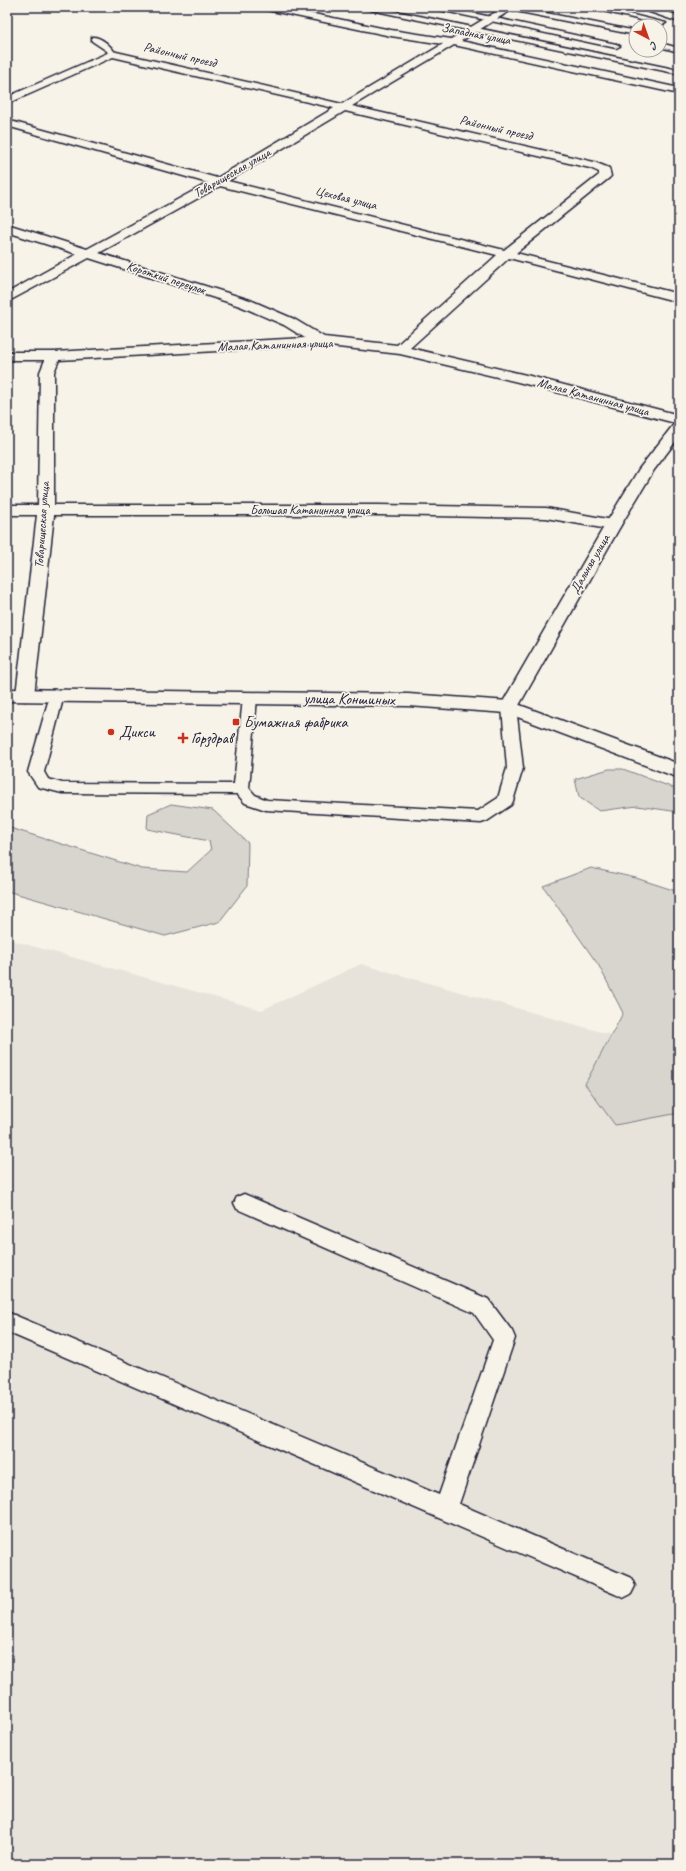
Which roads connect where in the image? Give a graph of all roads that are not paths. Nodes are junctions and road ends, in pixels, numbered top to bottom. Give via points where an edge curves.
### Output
1 (267, 7) edge
2 (366, 7) edge
3 (435, 7) edge
4 (463, 7) edge
5 (510, 7) edge
6 (590, 7) edge
7 (644, 7) edge
8 (455, 12) junction
9 (635, 18) edge
10 (678, 18) edge
11 (488, 20) junction
12 (668, 21) edge
13 (474, 29) junction
14 (628, 32) edge
15 (94, 40) dead end
16 (626, 41) dead end
17 (452, 42) junction
18 (616, 46) junction
19 (668, 47) edge
20 (679, 50) edge
21 (112, 54) junction
22 (602, 58) junction
23 (679, 72) edge
24 (679, 91) edge
25 (7, 101) edge
26 (342, 107) junction
27 (7, 123) edge
28 (218, 182) junction
29 (7, 228) edge
30 (90, 254) junction
31 (505, 255) junction
32 (7, 298) edge
33 (679, 298) edge
34 (320, 341) junction
35 (400, 350) junction
36 (7, 356) edge
37 (54, 356) junction
38 (679, 420) edge
39 (679, 427) edge
40 (7, 510) edge
41 (46, 510) junction
42 (613, 525) junction
43 (16, 695) edge
44 (57, 695) junction
45 (250, 698) junction
46 (509, 707) junction
47 (679, 771) edge
48 (241, 789) junction
49 (244, 1203) dead end
50 (7, 1322) edge
51 (445, 1510) junction
52 (623, 1586) dead end

1 - 17 street, Западная улица via 391,33
2 - 13 lane
3 - 8 lane
4 - 8 lane
5 - 11 street, Товарищеская улица
5 - 14 lane
6 - 9 lane
7 - 10 street
8 - 11 lane
10 - 12 lane
11 - 13 street, Товарищеская улица
11 - 18 lane
13 - 17 street, Товарищеская улица
13 - 22 lane
15 - 21 lane
16 - 18 lane
17 - 24 street, Западная улица
17 - 26 street, Товарищеская улица
18 - 22 lane
19 - 20 lane
21 - 25 street
21 - 26 street, Районный проезд
22 - 23 lane
26 - 28 street, Товарищеская улица
26 - 31 street, Районный проезд via 594,165 605,170 605,176
27 - 28 street, Цеховая улица
28 - 30 street, Товарищеская улица
28 - 31 street, Цеховая улица
29 - 30 street, Короткий переулок
30 - 32 street, Товарищеская улица
30 - 34 street, Короткий переулок via 245,303 289,322
31 - 33 street, Цеховая улица
31 - 35 street, Районный проезд
34 - 35 street, Малая Катанинная улица
34 - 37 street, Малая Катанинная улица
35 - 38 street, Малая Катанинная улица via 521,378
36 - 37 street, Малая Катанинная улица
37 - 41 street, Товарищеская улица via 47,372
39 - 42 street, Дальняя улица via 647,469
40 - 41 street, Большая Катанинная улица
41 - 42 street, Большая Катанинная улица via 546,513
41 - 43 street, Товарищеская улица
42 - 46 street, Дальняя улица
43 - 44 street, улица Коншиных
44 - 45 street, улица Коншиных
44 - 48 lane via 36,772 42,783 62,788
45 - 46 street, улица Коншиных via 408,700
45 - 48 lane
46 - 47 street, улица Коншиных
46 - 48 lane via 515,768 505,801 481,816 266,805 250,800
49 - 51 lane via 481,1306 504,1338
50 - 51 lane
51 - 52 lane

